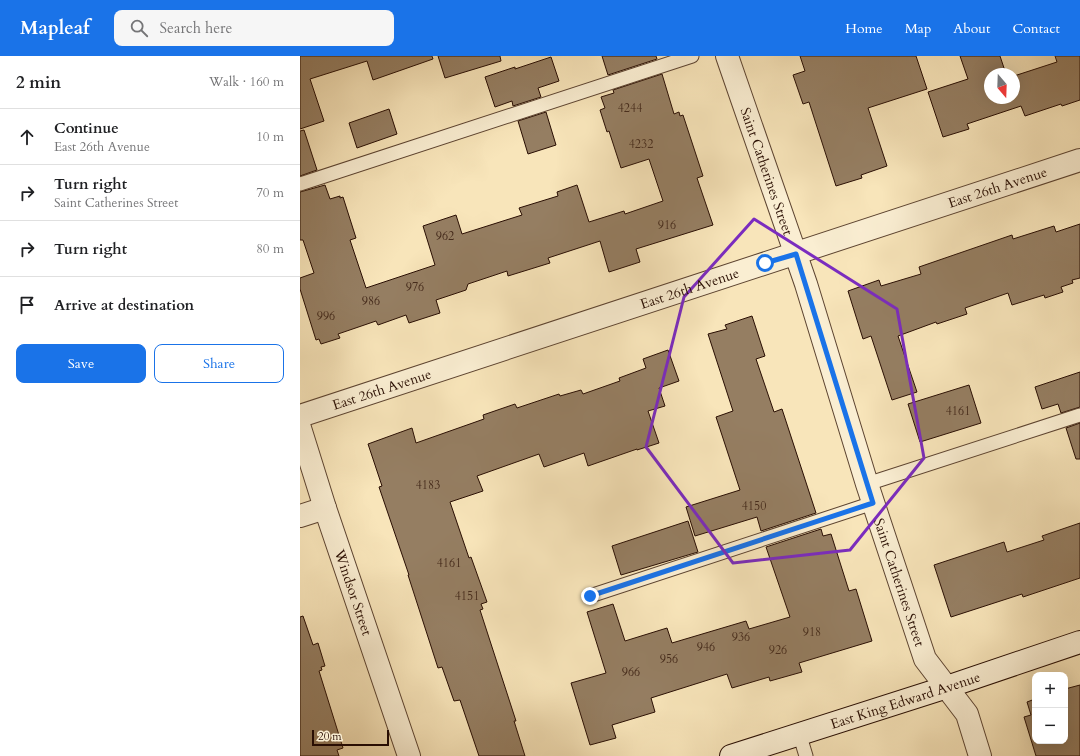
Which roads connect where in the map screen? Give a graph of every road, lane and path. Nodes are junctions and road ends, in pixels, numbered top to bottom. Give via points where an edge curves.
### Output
1 (692, 56) edge
2 (727, 56) edge
3 (1080, 160) edge
4 (300, 184) edge
5 (796, 254) junction
6 (1080, 415) edge
7 (300, 416) edge
8 (300, 428) edge
9 (870, 494) junction
10 (325, 508) junction
11 (300, 516) edge
12 (590, 596) dead end
13 (1080, 642) edge
14 (946, 687) junction
15 (799, 734) junction
16 (409, 756) edge
17 (731, 756) edge
18 (806, 756) edge
19 (980, 756) edge

1 - 4 lane
2 - 5 street, Saint Catherines Street
3 - 5 street, East 26th Avenue
5 - 7 street, East 26th Avenue
5 - 9 street, Saint Catherines Street
6 - 9 lane
8 - 10 street, Windsor Street
9 - 12 lane
9 - 14 street, Saint Catherines Street via 925,659
10 - 11 street
10 - 16 street, Windsor Street
13 - 14 street, East King Edward Avenue
14 - 15 street, East King Edward Avenue
14 - 19 street, Saint Catherines Street via 967,714
15 - 17 street, East King Edward Avenue
15 - 18 lane

